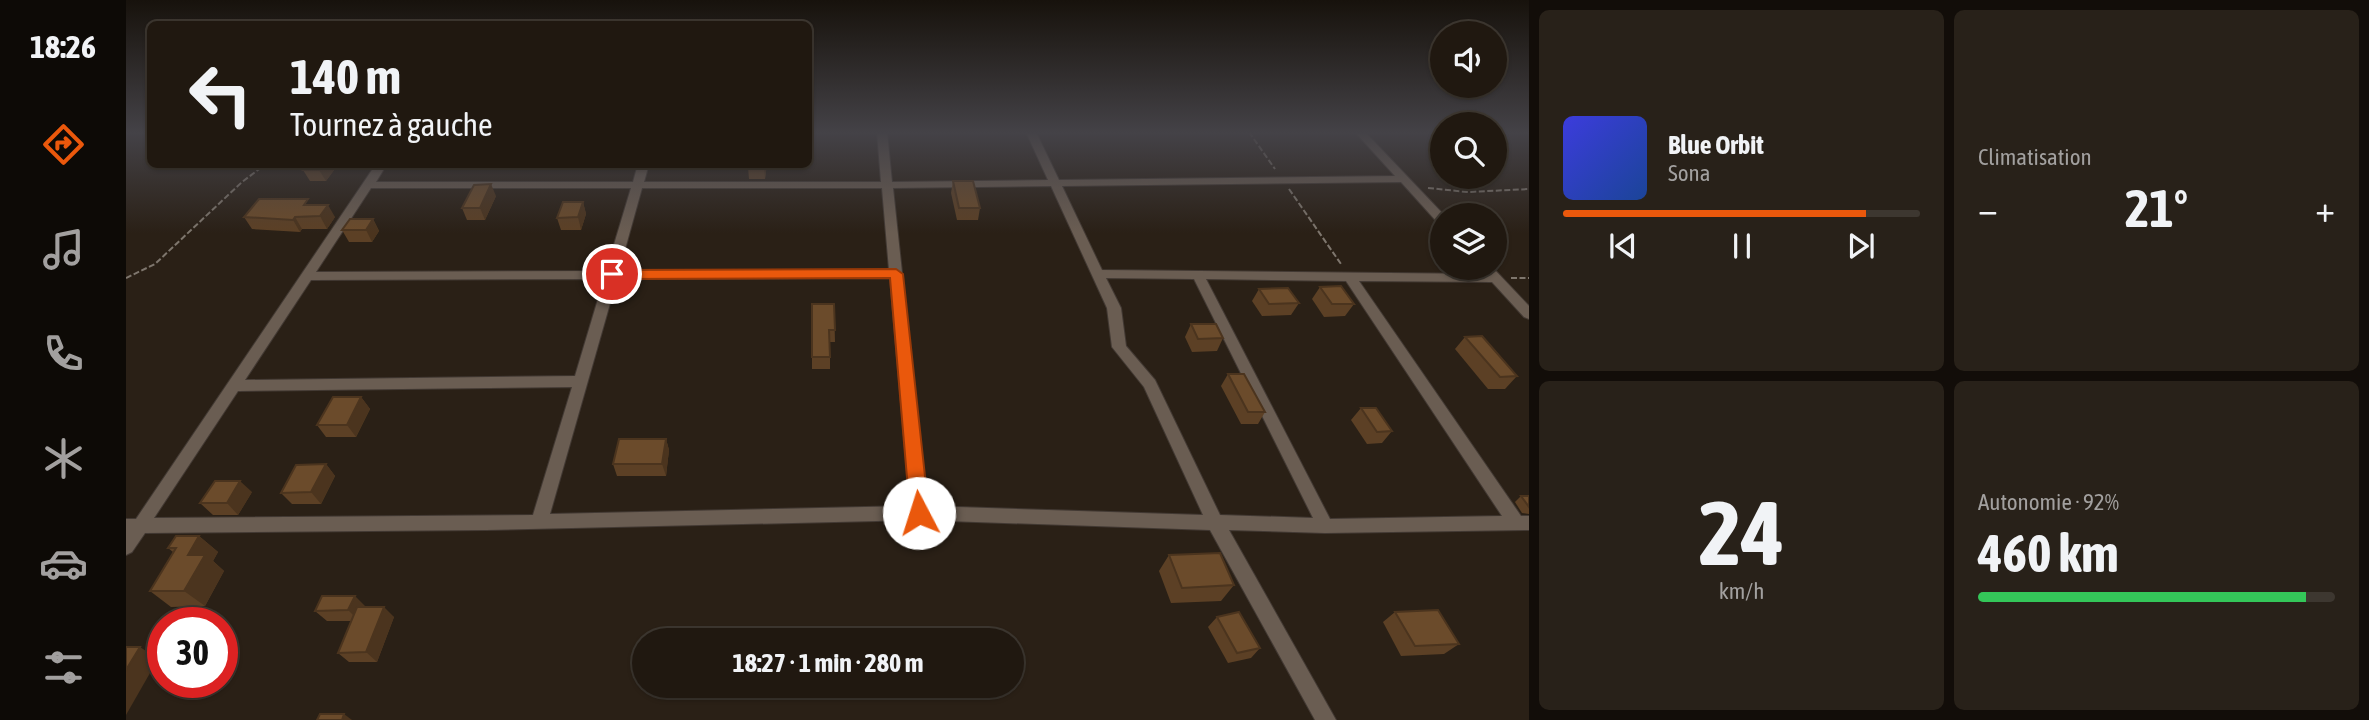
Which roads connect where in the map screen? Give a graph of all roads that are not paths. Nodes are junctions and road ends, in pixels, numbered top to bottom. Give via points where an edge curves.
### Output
1 (886, 166) edge
2 (1045, 166) edge
3 (1392, 166) edge
4 (380, 168) edge
5 (643, 168) edge
6 (1053, 183) junction
7 (1408, 183) junction
8 (369, 185) junction
9 (638, 185) junction
10 (888, 185) junction
11 (1430, 207) edge
12 (612, 274) junction
13 (896, 274) junction
14 (1098, 274) junction
15 (1198, 275) junction
16 (307, 276) junction
17 (1349, 276) junction
18 (1430, 277) edge
19 (1497, 280) edge
20 (1529, 314) edge
21 (580, 381) junction
22 (234, 386) junction
23 (919, 513) junction
24 (539, 522) junction
25 (1216, 522) junction
26 (1522, 523) edge
27 (133, 526) edge
28 (1325, 526) junction
29 (126, 547) edge
30 (1326, 720) edge

1 - 10 street
2 - 6 street
3 - 7 street
4 - 8 street
5 - 9 street
6 - 7 street
6 - 10 street
6 - 14 street
7 - 11 street
8 - 9 street
8 - 16 street
9 - 10 street
9 - 12 street
10 - 13 street
12 - 13 street
12 - 16 street
12 - 21 street
13 - 23 street
14 - 15 street
14 - 25 street via 1114,308 1119,347 1150,384
15 - 17 street
15 - 28 street
16 - 22 street
17 - 18 street
17 - 26 street
19 - 20 street
21 - 22 street
21 - 24 street
22 - 27 street
23 - 24 street
23 - 25 street
24 - 27 street
25 - 28 street
25 - 30 street
26 - 28 street
27 - 29 street

